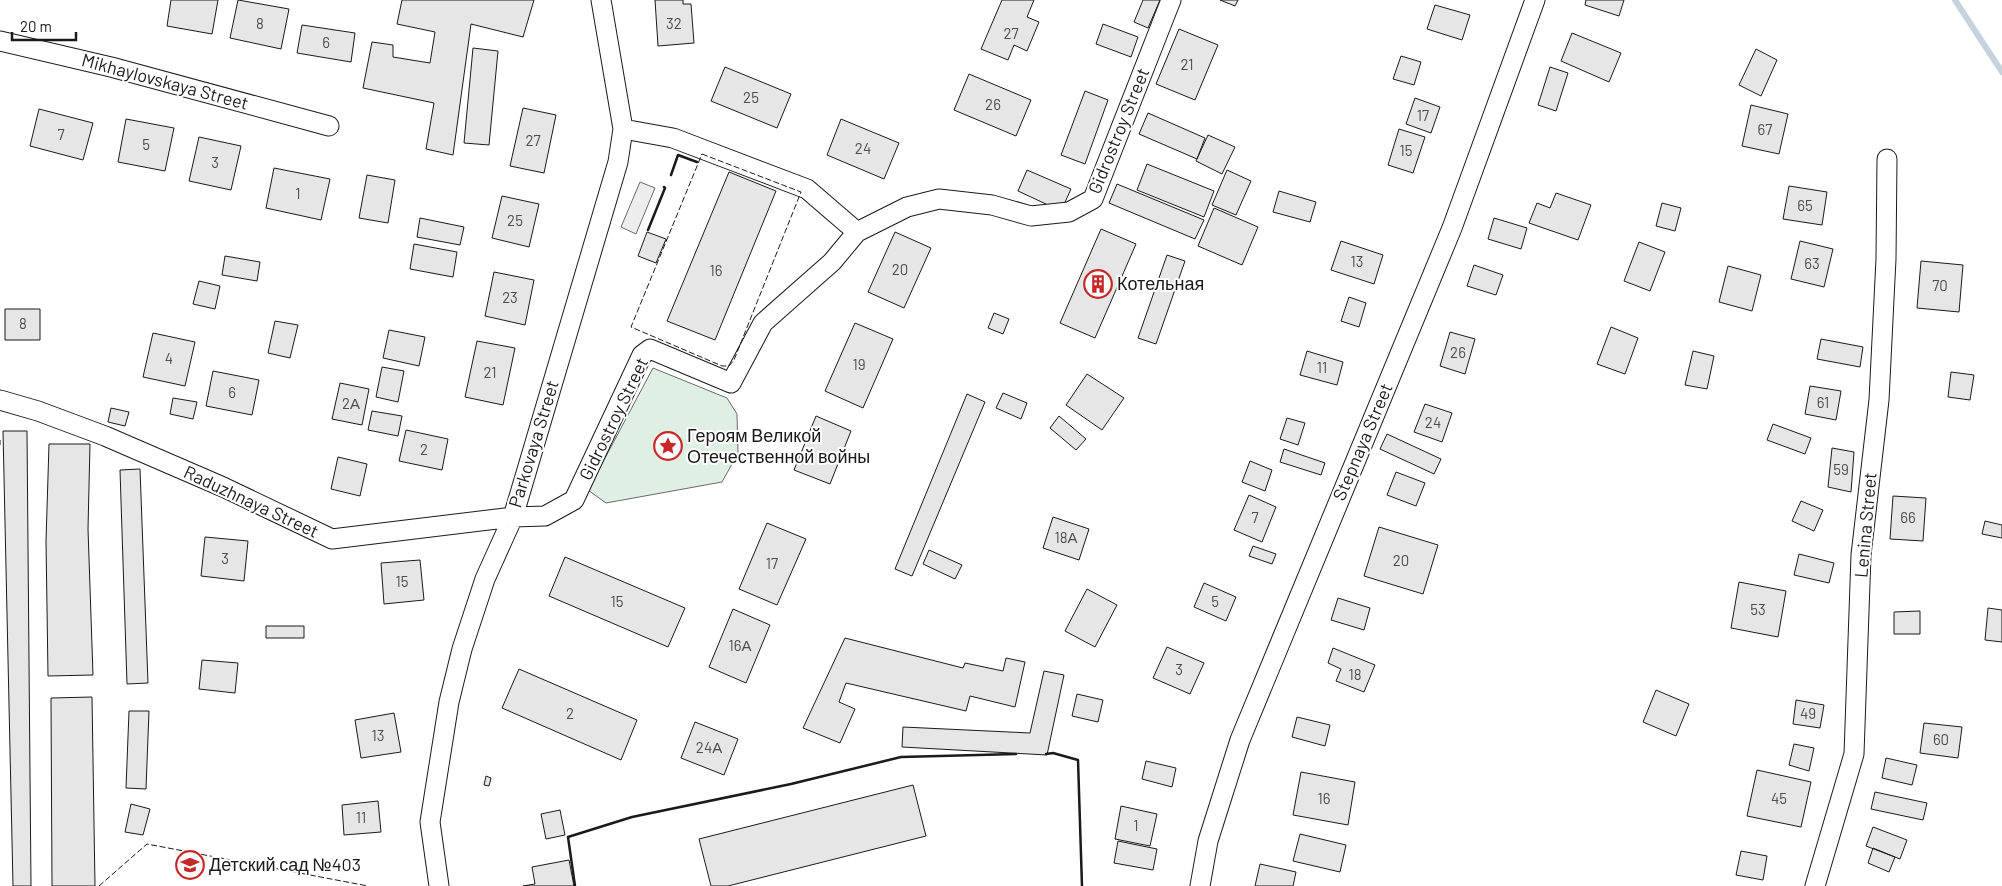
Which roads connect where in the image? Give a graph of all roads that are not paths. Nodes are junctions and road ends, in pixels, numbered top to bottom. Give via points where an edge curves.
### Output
1 (601, 0) edge
2 (1171, 0) edge
3 (1535, 0) edge
4 (0, 41) edge
5 (329, 126) dead end
6 (623, 129) junction
7 (1887, 159) dead end
8 (857, 232) junction
9 (0, 400) edge
10 (513, 517) junction
11 (439, 886) edge
12 (1200, 886) edge
13 (1815, 886) edge

1 - 6 street, Parkovaya Street
2 - 8 street, Gidrostroy Street via 1093,199 1070,212 1031,216 992,205 939,199 908,207
3 - 12 street, Stepnaya Street via 1452,228 1240,740 1208,841
4 - 5 street, Mikhaylovskaya Street
6 - 8 street via 673,138 807,189
6 - 10 street, Parkovaya Street via 618,162
7 - 13 street, Lenina Street via 1879,400 1861,555 1854,754
8 - 10 street, Gidrostroy Street via 832,262 763,323 731,383 650,349 642,355 574,500 545,516
9 - 10 street, Raduzhnaya Street via 105,436 332,539
10 - 11 street, Parkovaya Street via 485,579 449,702 430,822

